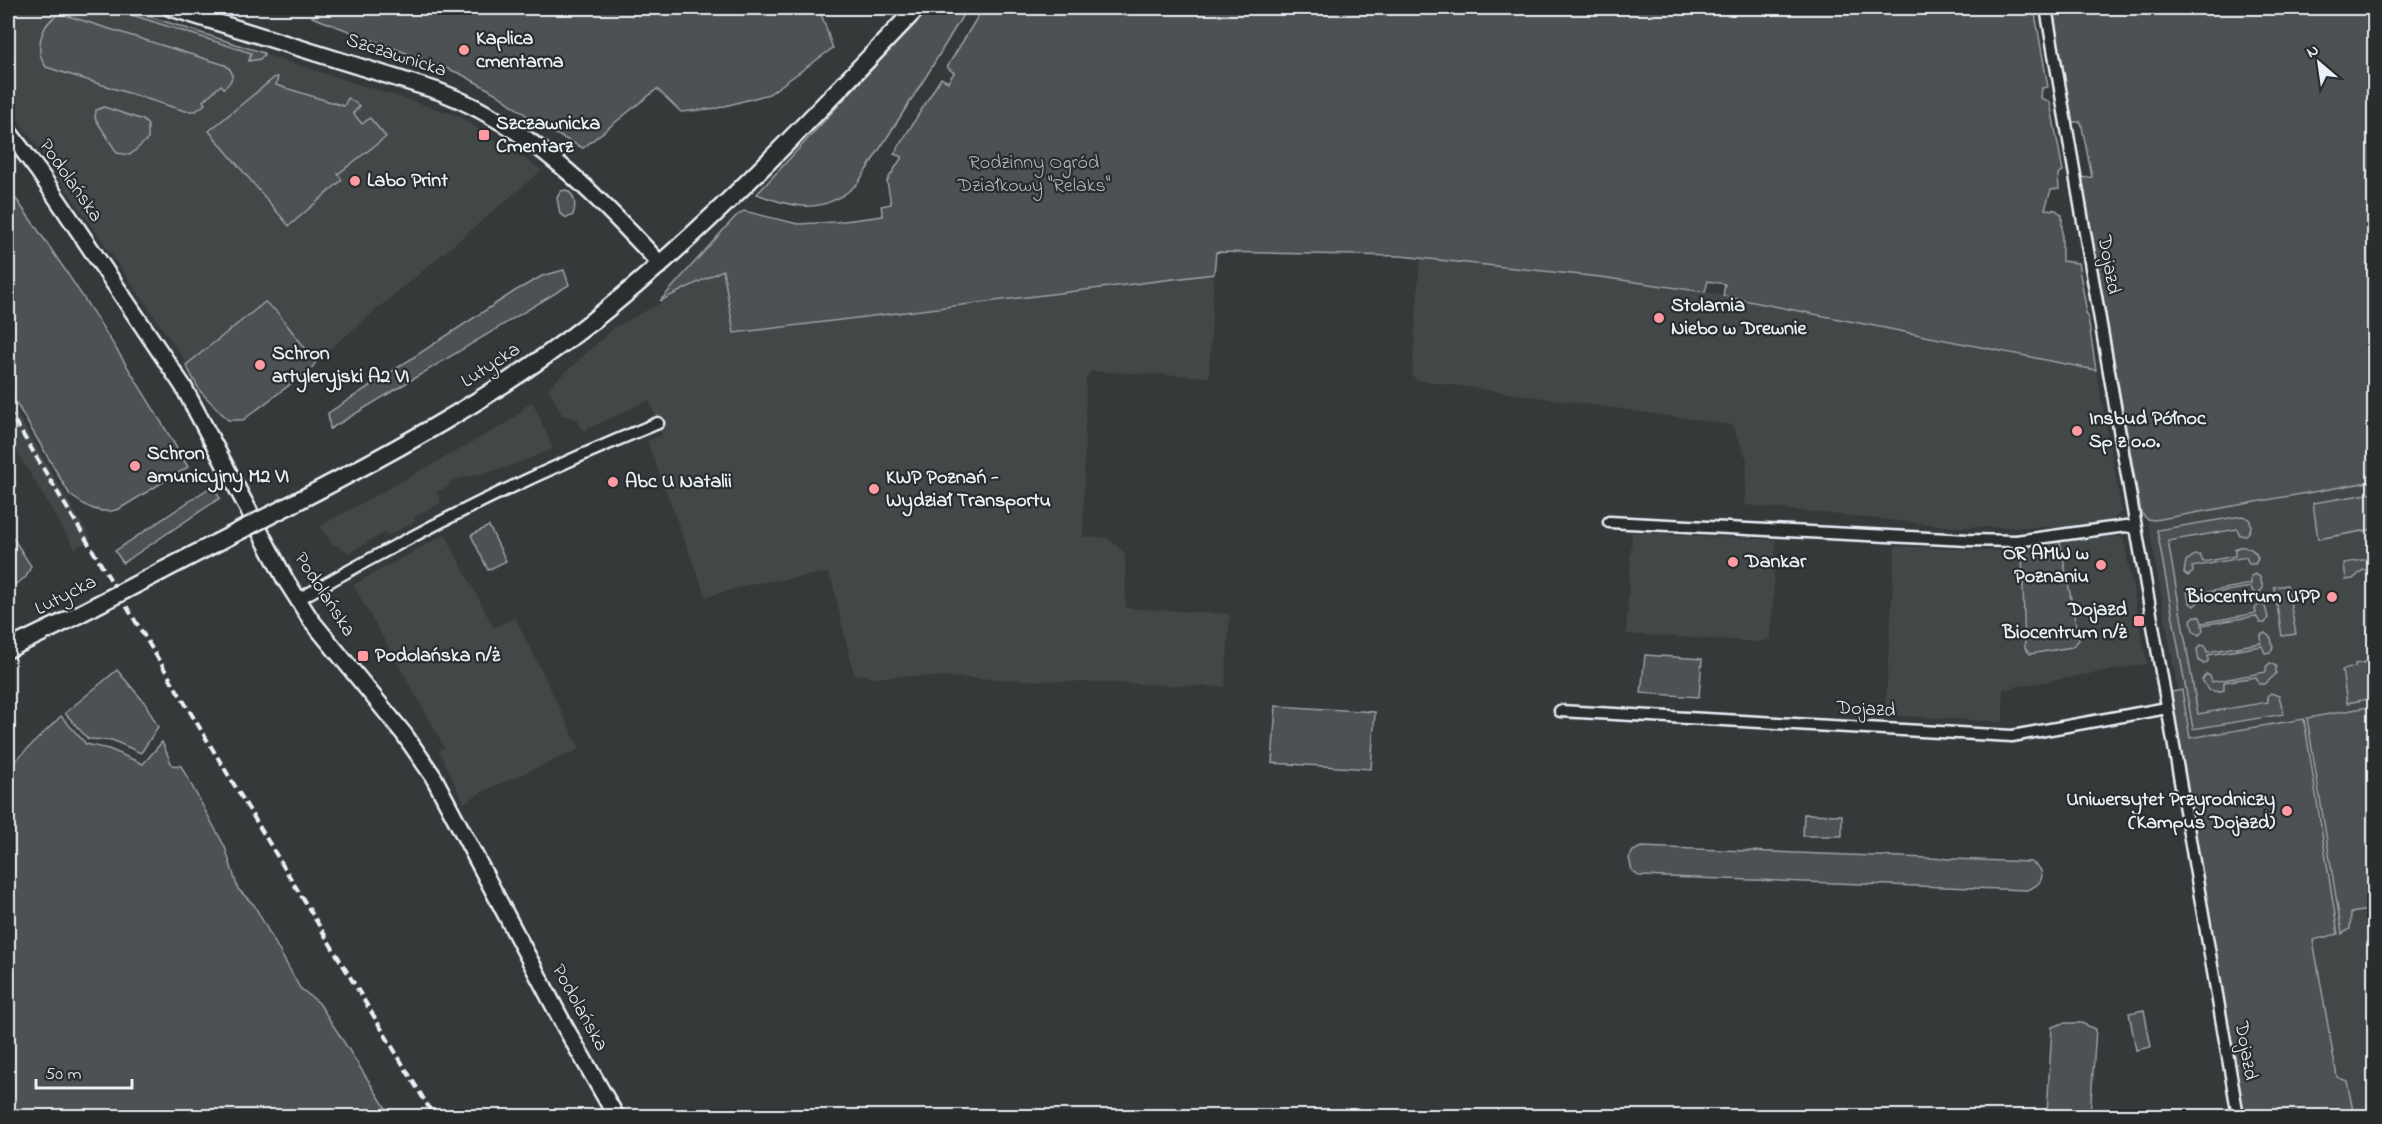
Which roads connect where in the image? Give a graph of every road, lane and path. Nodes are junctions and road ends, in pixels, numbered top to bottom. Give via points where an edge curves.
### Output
1 (171, 8) edge
2 (917, 8) edge
3 (2046, 8) edge
4 (8, 131) edge
5 (661, 265) junction
6 (658, 423) dead end
7 (1610, 522) dead end
8 (2135, 528) junction
9 (298, 600) junction
10 (8, 649) edge
11 (2167, 708) junction
12 (1560, 711) dead end
13 (616, 1116) edge
14 (2238, 1116) edge

1 - 5 street, Szczawnicka via 438,92 480,110 568,171
2 - 5 main road, Lutycka via 763,167
3 - 8 street, Dojazd
4 - 9 street, Podolańska via 188,395
5 - 10 main road, Lutycka, bridge via 526,369 379,459
6 - 9 street via 483,499
7 - 8 street via 2016,541
8 - 11 street, Dojazd
9 - 13 street, Podolańska via 433,776
11 - 12 street, Dojazd via 2012,736
11 - 14 street, Dojazd

